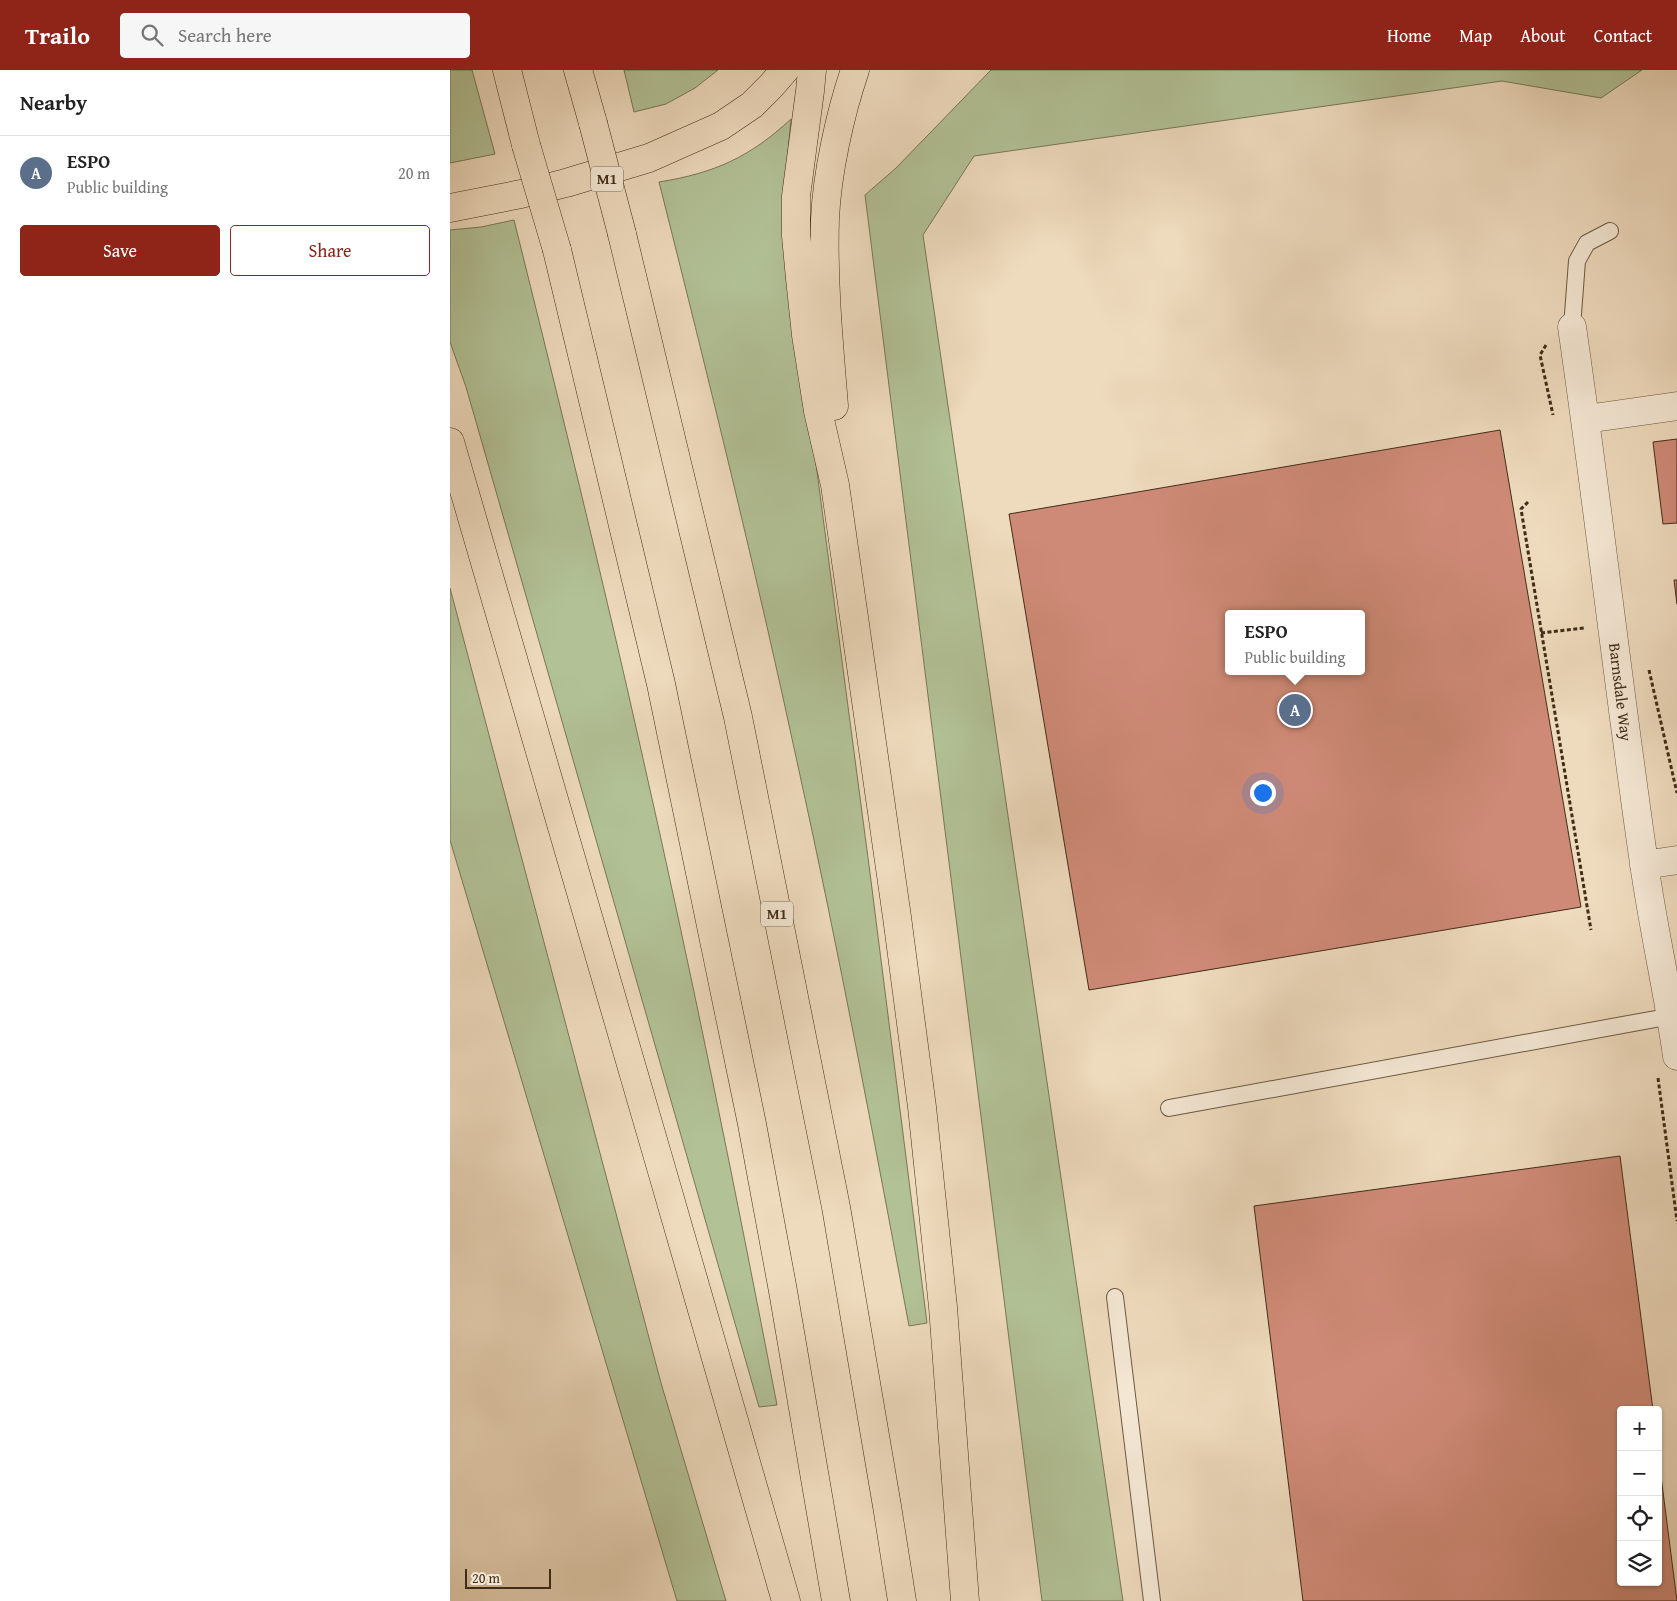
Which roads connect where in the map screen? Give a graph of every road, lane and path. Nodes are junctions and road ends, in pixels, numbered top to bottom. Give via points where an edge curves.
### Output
1 (507, 70) edge
2 (578, 70) edge
3 (785, 70) edge
4 (812, 70) edge
5 (855, 70) edge
6 (450, 208) edge
7 (1610, 231) dead end
8 (1572, 327) joint
9 (1677, 406) edge
10 (1586, 419) junction
11 (450, 442) edge
12 (836, 485) junction
13 (1528, 502) dead end
14 (1589, 627) dead end
15 (1541, 633) junction
16 (1648, 668) dead end
17 (1677, 794) edge
18 (1677, 860) edge
19 (1644, 865) junction
20 (1591, 930) dead end
21 (1672, 1016) junction
22 (1677, 1056) edge
23 (1169, 1108) dead end
24 (1115, 1297) dead end
25 (786, 1601) edge
26 (836, 1601) edge
27 (902, 1601) edge
28 (965, 1601) edge
29 (1152, 1601) edge

1 - 26 highway, bridge via 557,250 661,684 750,1114
2 - 27 highway, M1, bridge via 622,234 740,727 836,1207
3 - 6 highway via 752,105 721,126 649,158 566,183
4 - 12 highway via 796,196 796,236 818,411
5 - 12 highway via 832,161 825,218
7 - 8 lane via 1587,243 1577,260
8 - 10 street, Barnsdale Way
9 - 10 street
10 - 19 street, Barnsdale Way
11 - 25 highway
12 - 28 highway via 922,1107 943,1307
13 - 15 path via 1521,509
14 - 15 path
15 - 20 path
16 - 17 path
18 - 19 street
19 - 21 street, Barnsdale Way
21 - 22 street, Barnsdale Way
21 - 23 lane
24 - 29 lane

